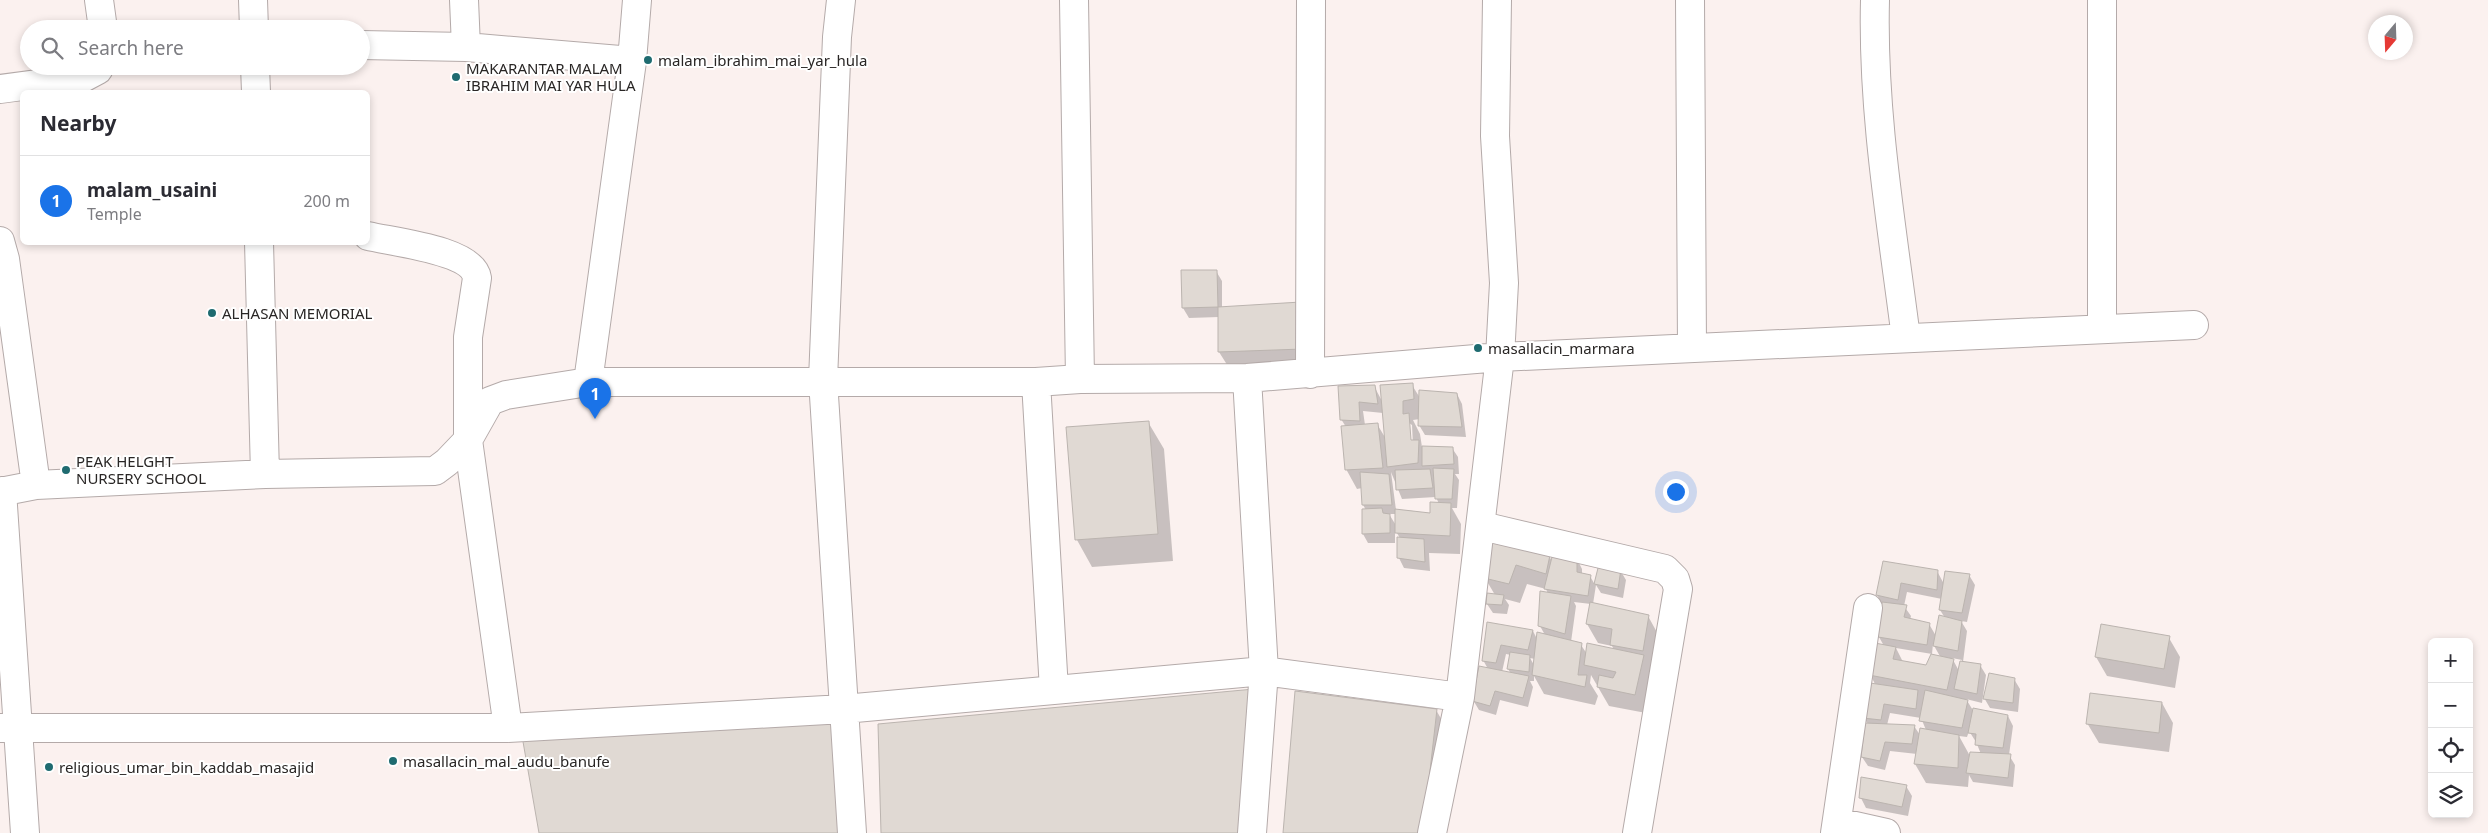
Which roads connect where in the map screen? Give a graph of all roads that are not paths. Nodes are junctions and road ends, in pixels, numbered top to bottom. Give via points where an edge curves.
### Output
1 (98, 0) edge
2 (253, 0) edge
3 (464, 0) edge
4 (637, 0) edge
5 (841, 0) edge
6 (1074, 0) edge
7 (1311, 0) edge
8 (1497, 0) edge
9 (1690, 0) edge
10 (1875, 0) edge
11 (2102, 0) edge
12 (101, 20) edge
13 (254, 20) edge
14 (370, 45) edge
15 (466, 47) junction
16 (632, 62) junction
17 (89, 75) edge
18 (255, 75) edge
19 (0, 89) edge
20 (256, 90) edge
21 (370, 236) edge
22 (0, 241) edge
23 (259, 245) edge
24 (2194, 325) dead end
25 (2102, 329) junction
26 (1906, 338) junction
27 (1692, 348) junction
28 (1500, 357) junction
29 (1310, 374) junction
30 (1247, 378) junction
31 (1080, 379) junction
32 (823, 380) junction
33 (588, 382) junction
34 (1036, 382) junction
35 (468, 440) junction
36 (265, 474) junction
37 (36, 485) junction
38 (1, 492) edge
39 (1482, 526) junction
40 (1868, 608) dead end
41 (1264, 671) junction
42 (1054, 690) junction
43 (1460, 697) junction
44 (844, 709) junction
45 (9, 728) edge
46 (508, 728) junction
47 (1836, 828) edge
48 (25, 833) edge
49 (852, 833) edge
50 (1252, 833) edge
51 (1432, 833) edge
52 (1637, 833) edge
53 (1886, 833) edge

1 - 12 street
2 - 13 street
3 - 15 street
4 - 16 street
5 - 32 street
6 - 31 street
7 - 29 street
8 - 28 street via 1496,136 1504,283
9 - 27 street
10 - 26 street via 1874,42 1883,150
11 - 25 street
14 - 15 street
15 - 16 street
16 - 33 street
17 - 19 street
18 - 20 street
21 - 35 street via 455,255 476,271 478,278 468,337
22 - 37 street
23 - 36 street
24 - 25 street
25 - 26 street
26 - 27 street
27 - 28 street
28 - 29 street
28 - 39 street
29 - 30 street
30 - 31 street
30 - 41 street
31 - 34 street
32 - 33 street
32 - 34 street
32 - 44 street
33 - 35 street via 506,395 490,401
34 - 42 street
35 - 36 street via 436,470
35 - 46 street
36 - 37 street
37 - 38 street
38 - 45 street
39 - 43 street
39 - 52 street via 1665,569 1675,579 1678,589
40 - 47 street
41 - 42 street
41 - 43 street
41 - 50 street
42 - 44 street
43 - 51 street
44 - 46 street
44 - 49 street
45 - 46 street
45 - 48 street
47 - 53 street

